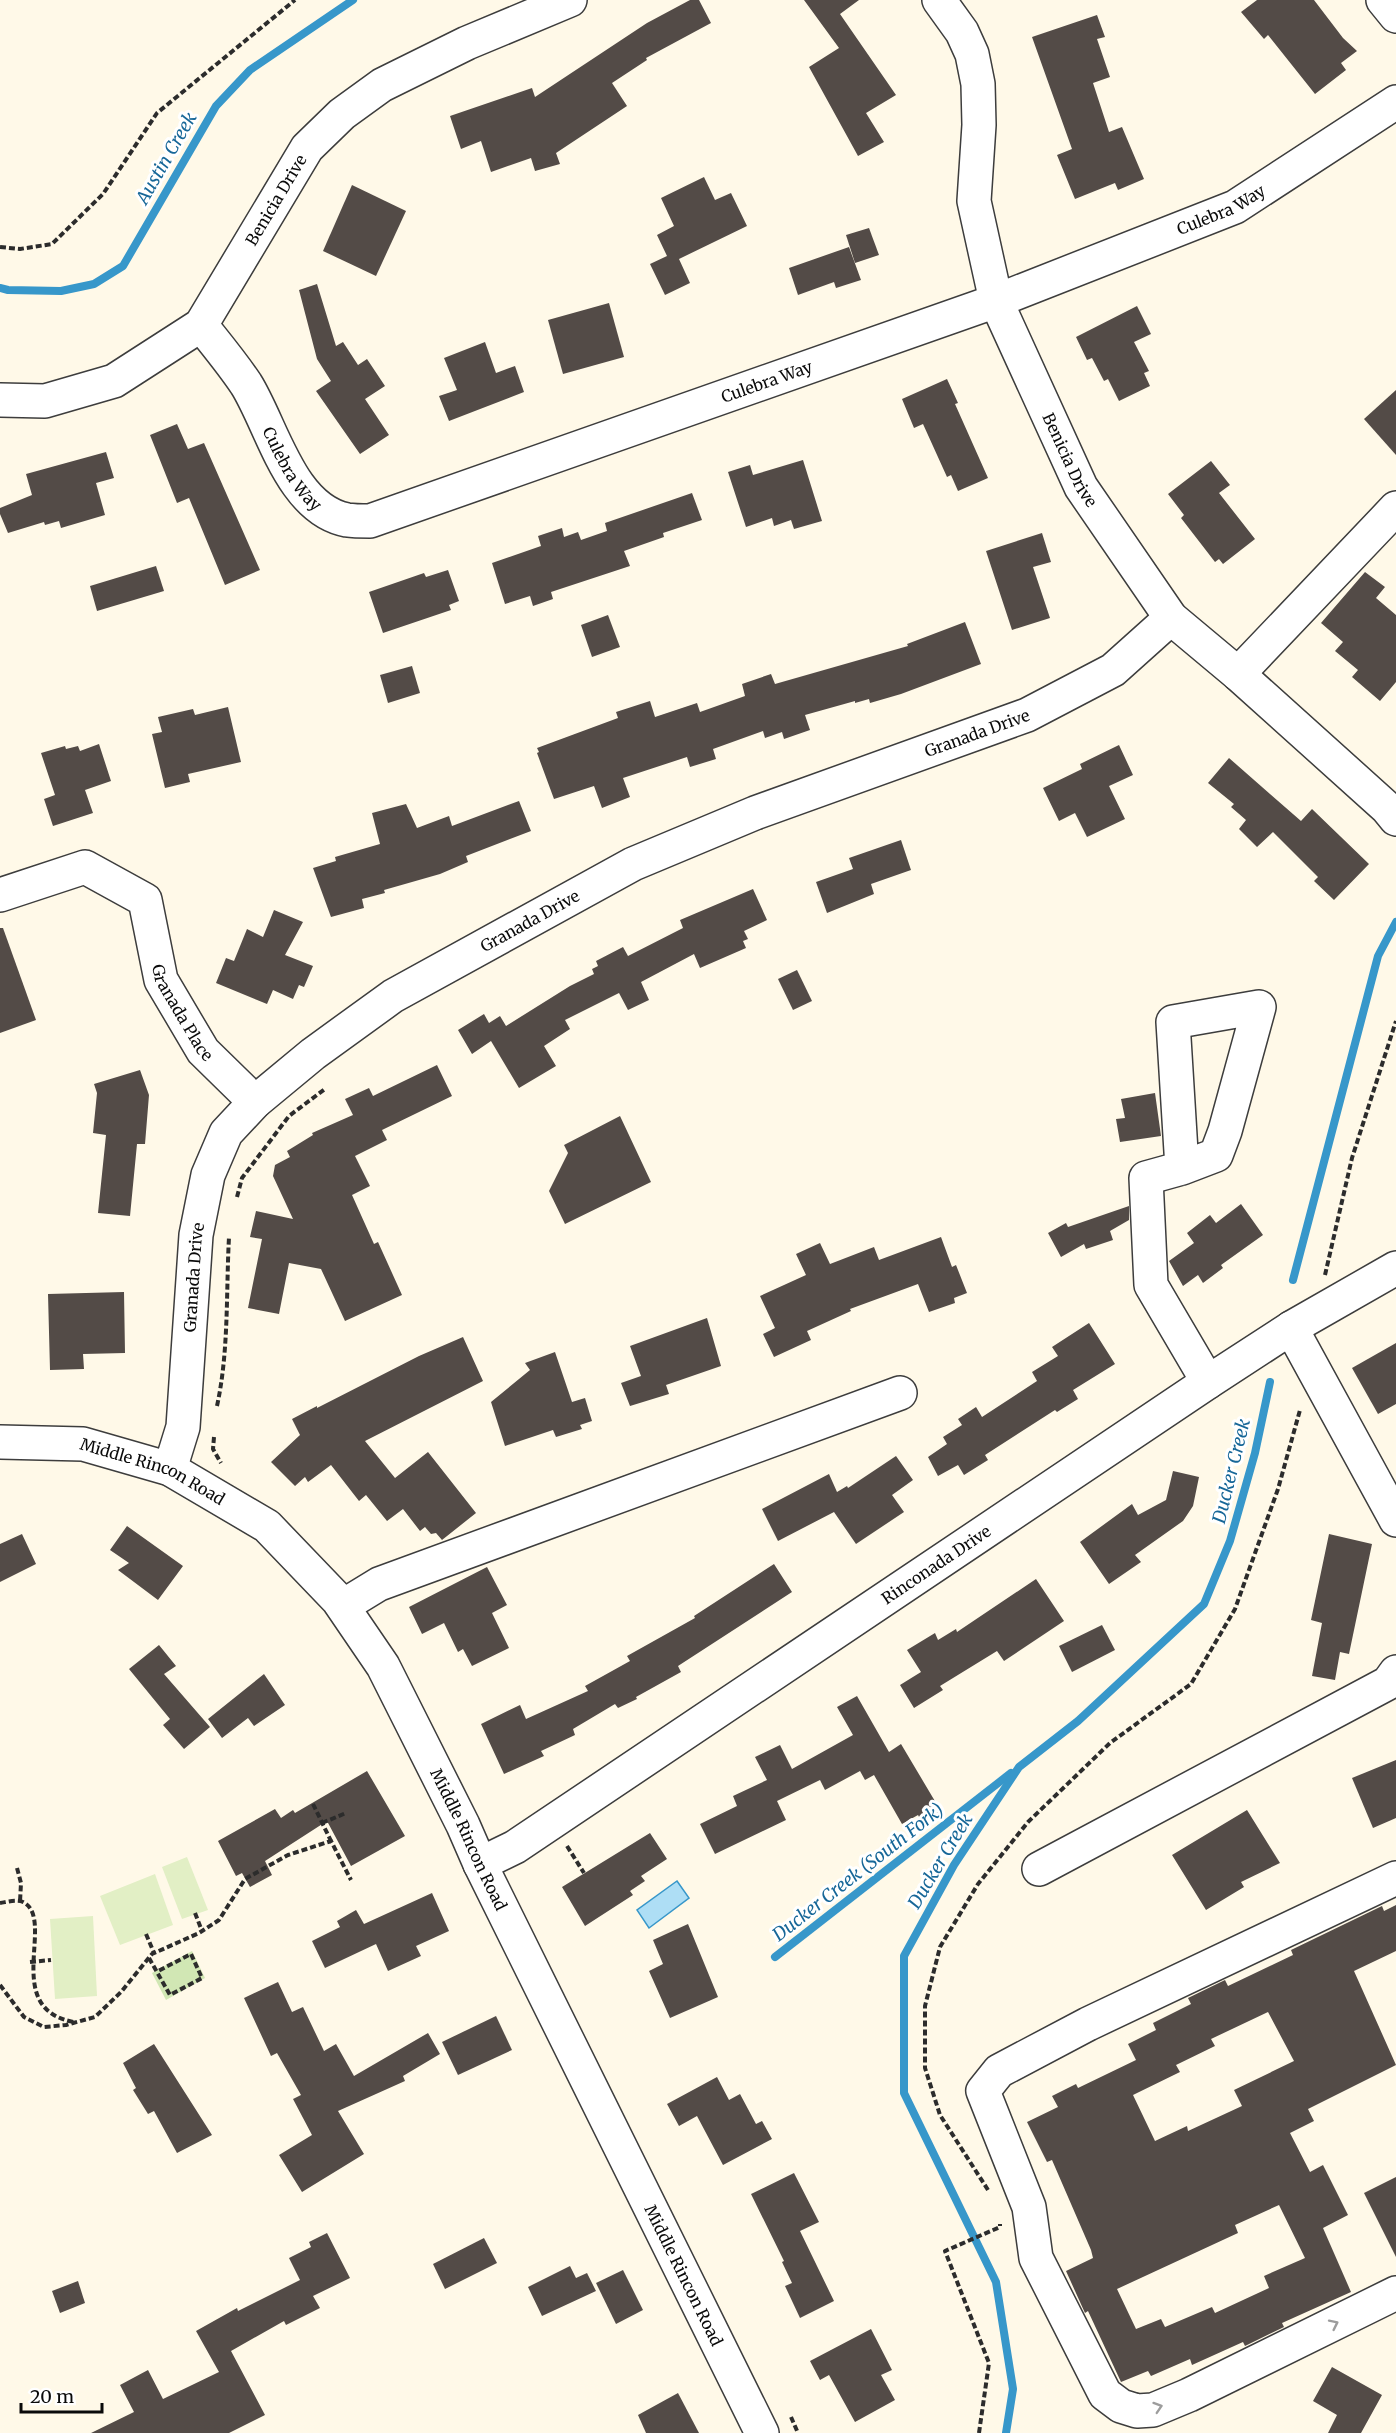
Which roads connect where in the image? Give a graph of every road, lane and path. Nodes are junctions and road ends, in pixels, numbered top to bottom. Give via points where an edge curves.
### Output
1 (295, 0) edge
2 (570, 0) edge
3 (939, 0) edge
4 (1383, 0) edge
5 (1396, 16) edge
6 (1396, 102) edge
7 (0, 247) edge
8 (996, 301) junction
9 (201, 325) junction
10 (0, 400) edge
11 (1396, 508) edge
12 (1171, 618) junction
13 (1238, 674) junction
14 (1396, 819) edge
15 (0, 896) edge
16 (1396, 1022) edge
17 (325, 1089) dead end
18 (255, 1102) junction
19 (1182, 1167) junction
20 (234, 1207) dead end
21 (229, 1227) dead end
22 (1396, 1268) edge
23 (1324, 1278) dead end
24 (1291, 1328) junction
25 (1208, 1382) junction
26 (900, 1393) dead end
27 (1303, 1400) dead end
28 (215, 1413) dead end
29 (214, 1431) dead end
30 (0, 1442) edge
31 (213, 1449) dead end
32 (170, 1469) junction
33 (1396, 1520) edge
34 (343, 1606) junction
35 (1396, 1672) edge
36 (313, 1804) dead end
37 (346, 1813) dead end
38 (322, 1823) junction
39 (331, 1841) junction
40 (566, 1843) dead end
41 (480, 1864) junction
42 (17, 1868) dead end
43 (1039, 1869) dead end
44 (584, 1873) dead end
45 (1396, 1878) edge
46 (351, 1880) dead end
47 (20, 1902) junction
48 (0, 1903) edge
49 (195, 1913) dead end
50 (202, 1931) junction
51 (146, 1934) dead end
52 (154, 1953) junction
53 (149, 1958) junction
54 (51, 1960) dead end
55 (30, 1962) junction
56 (158, 1971) junction
57 (0, 1985) edge
58 (78, 2022) junction
59 (993, 2199) dead end
60 (1000, 2218) dead end
61 (1396, 2293) edge
62 (762, 2433) edge
63 (979, 2433) edge

1 - 7 path via 157,113 104,194 52,244 20,249
2 - 9 street, Benicia Drive via 467,43 382,85 342,114 307,148
3 - 8 street, Benicia Drive via 962,32 976,74 979,124 974,201
4 - 5 street
6 - 8 street, Culebra Way via 1235,207
8 - 9 street, Culebra Way via 370,521 345,520 324,510 301,491 246,385
8 - 12 street, Benicia Drive via 1081,488
9 - 10 street, Benicia Drive via 114,381 45,401
11 - 13 street
12 - 13 street, Benicia Drive
12 - 18 street, Granada Drive via 1113,670 1027,715 755,813 633,864 393,996 312,1054
13 - 14 street, Benicia Drive
15 - 18 street, Granada Place via 85,867 145,900 161,980 203,1051
16 - 23 path via 1352,1158
17 - 20 path via 289,1116 242,1178
18 - 32 street, Granada Drive via 226,1133 208,1175 196,1235 183,1427
19 - 19 street via 1173,1022 1259,1007 1216,1155
19 - 25 street via 1146,1178 1151,1285
21 - 28 path via 221,1387
22 - 24 street, Rinconada Drive
24 - 25 street, Rinconada Drive
24 - 33 street
25 - 41 street, Rinconada Drive via 515,1847
26 - 34 street via 379,1584
27 - 59 path via 1278,1489 1235,1609 1191,1684 1110,1743 1028,1821 978,1884 940,1947 924,2006 925,2068 940,2115
29 - 31 path
30 - 32 street, Middle Rincon Road via 83,1444
32 - 34 street, Middle Rincon Road via 267,1527
34 - 41 street, Middle Rincon Road via 383,1666
35 - 43 street via 1388,1683
36 - 38 path
37 - 38 path
38 - 39 path
39 - 46 path
39 - 50 path via 288,1855 245,1879 219,1920
40 - 44 path
41 - 62 street, Middle Rincon Road
42 - 47 path
45 -> 61 street via 1088,2024 999,2071 983,2091 1029,2207 1036,2259 1105,2394 1121,2406 1137,2411 1153,2409 1200,2390
47 - 48 path
47 - 55 path via 32,1914
49 - 50 path
50 - 52 path
51 - 52 path
52 - 53 path
53 - 56 path
53 - 58 path via 95,2017
54 - 55 path
55 - 58 path via 33,1994 44,2010
56 - 56 path via 170,1995 202,1978 191,1954
57 - 58 path via 24,2017 44,2027
60 - 63 path via 1000,2227 945,2251 989,2363

